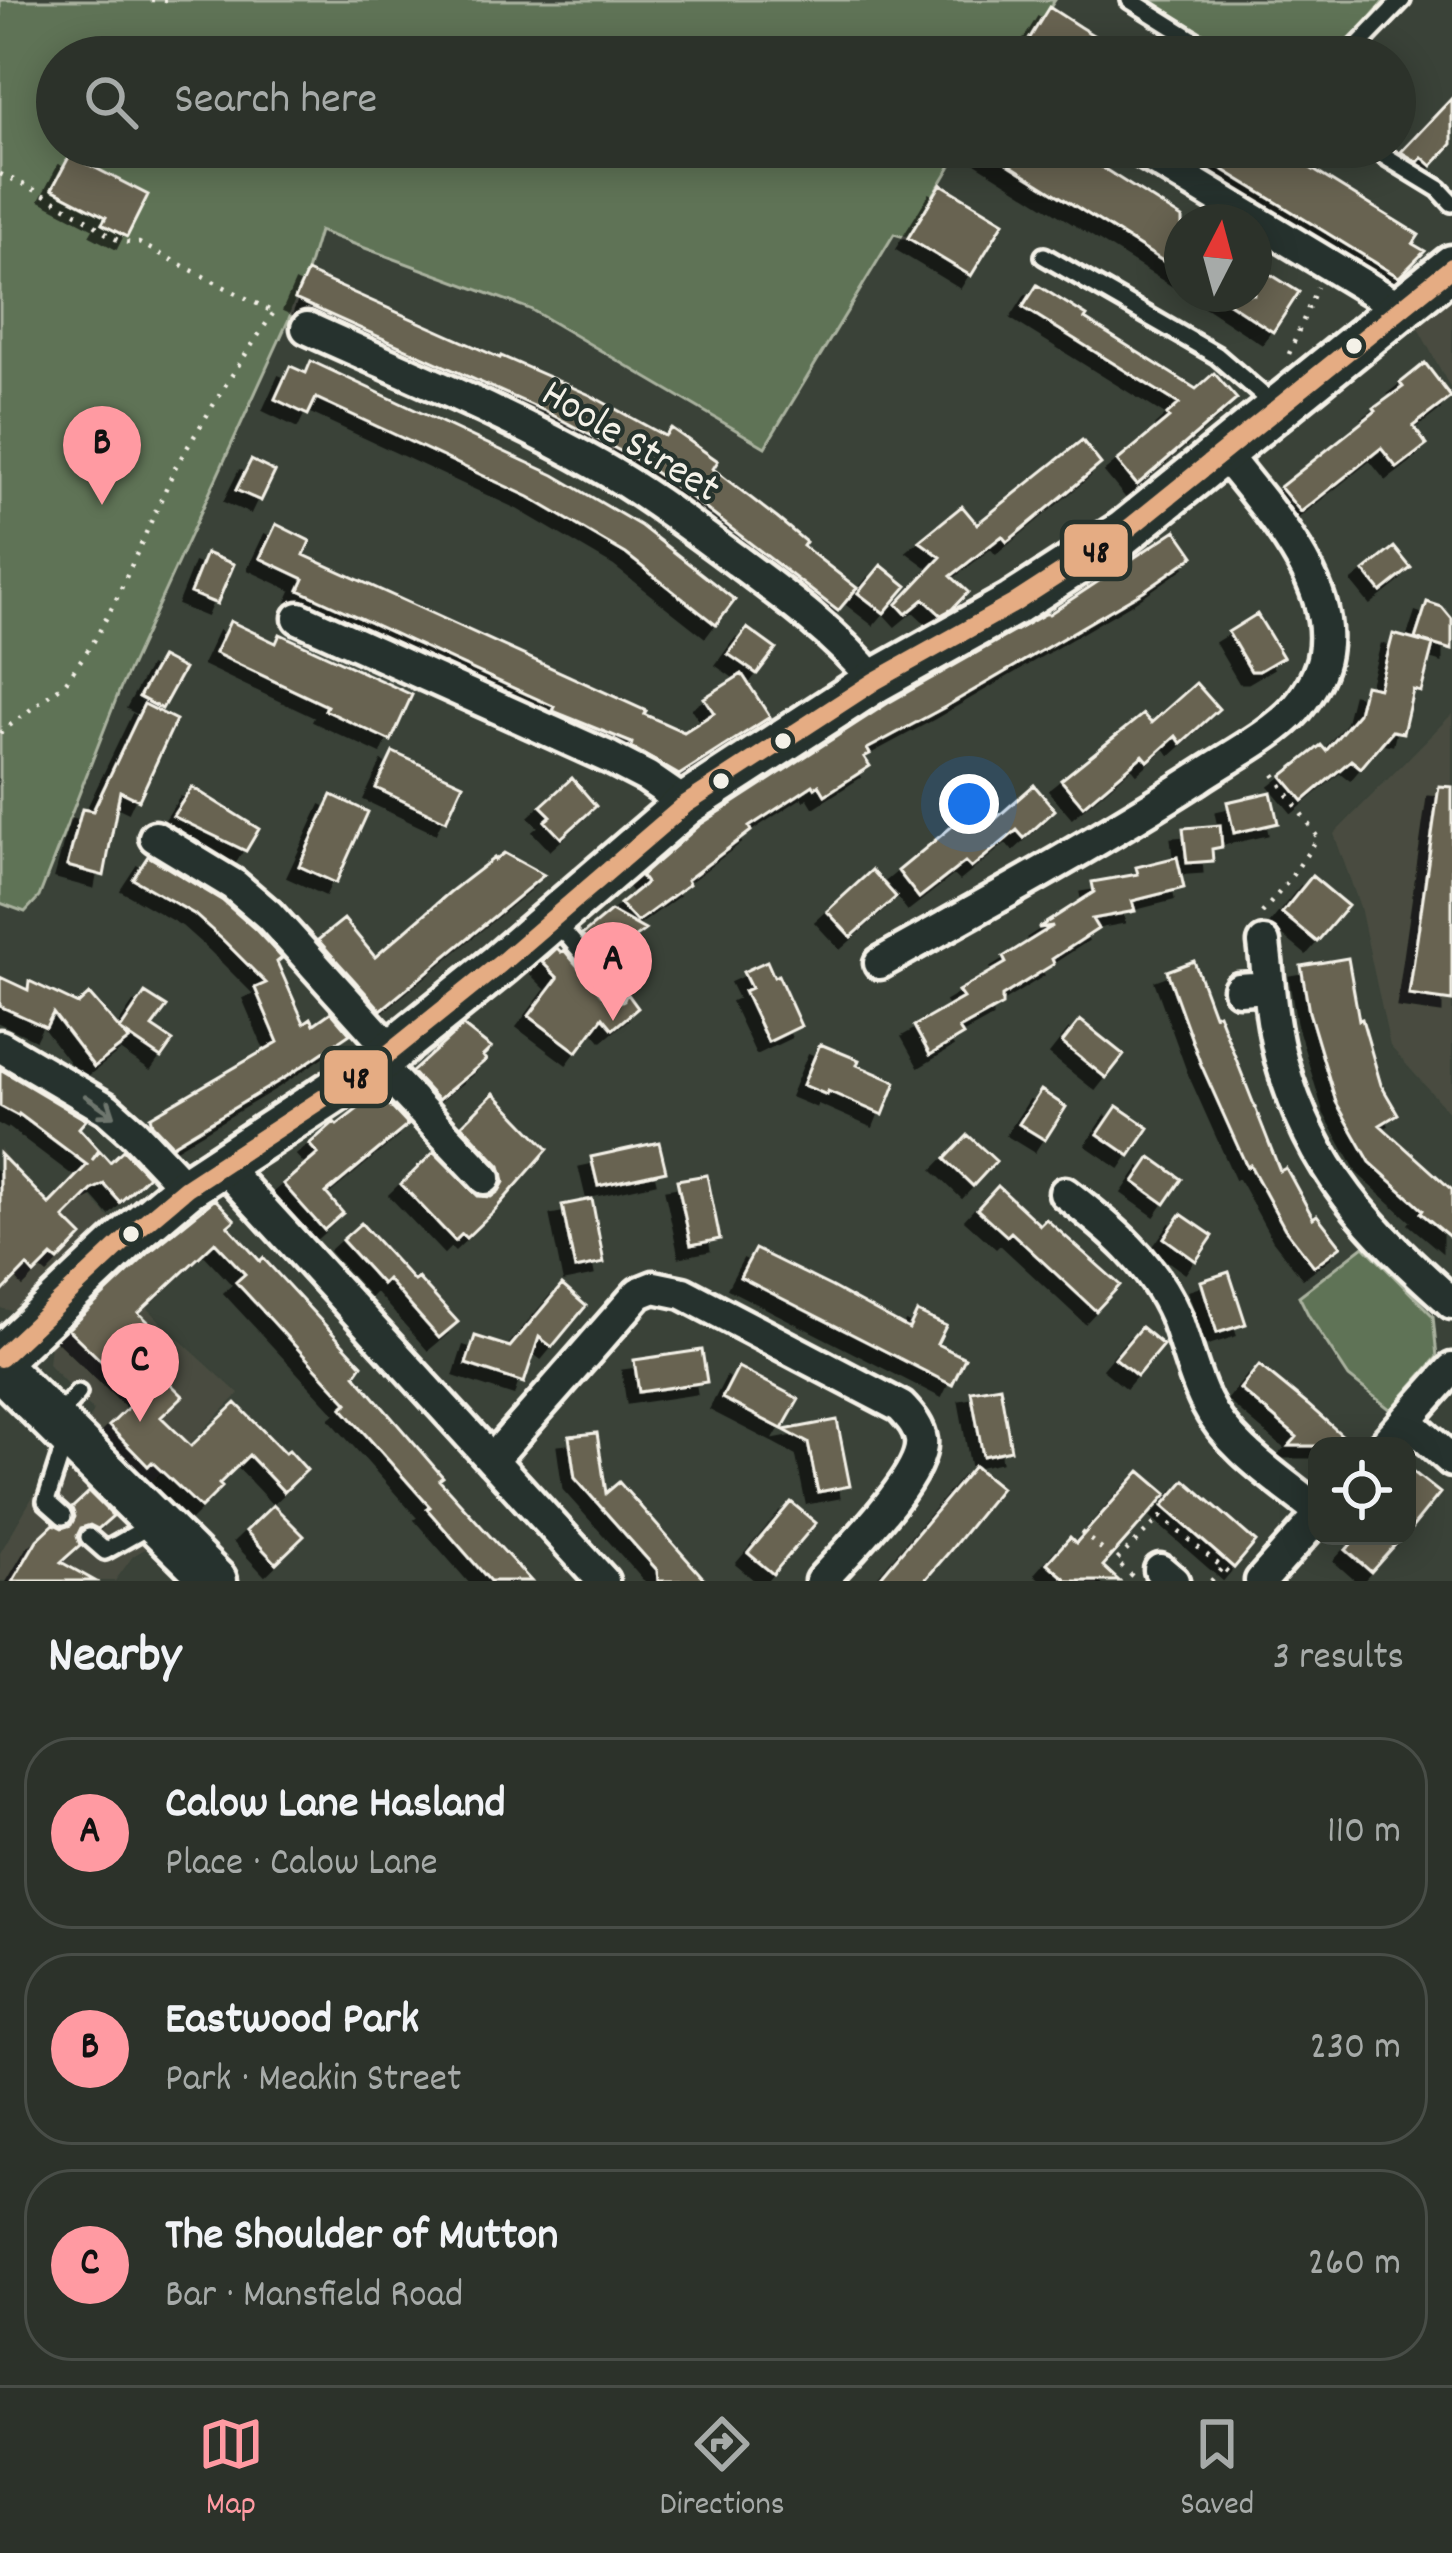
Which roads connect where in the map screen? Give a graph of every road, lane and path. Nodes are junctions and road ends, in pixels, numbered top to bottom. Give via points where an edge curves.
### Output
1 (152, 0) edge
2 (169, 0) edge
3 (1130, 0) edge
4 (1402, 0) edge
5 (1187, 36) edge
6 (1367, 36) edge
7 (1169, 168) edge
8 (1404, 168) edge
9 (0, 173) edge
10 (1452, 203) edge
11 (1044, 256) dead end
12 (1327, 264) junction
13 (1452, 267) edge
14 (1399, 307) junction
15 (274, 312) junction
16 (307, 328) joint
17 (1286, 399) junction
18 (1223, 453) junction
19 (299, 617) dead end
20 (874, 682) junction
21 (0, 733) edge
22 (1252, 743) junction
23 (686, 804) junction
24 (155, 837) dead end
25 (553, 918) junction
26 (1264, 943) joint
27 (880, 963) dead end
28 (615, 992) dead end
29 (0, 1046) edge
30 (385, 1057) junction
31 (221, 1164) junction
32 (485, 1178) dead end
33 (185, 1188) junction
34 (1065, 1193) dead end
35 (1452, 1303) edge
36 (0, 1358) edge
37 (0, 1368) edge
38 (1452, 1369) edge
39 (66, 1416) junction
40 (1406, 1420) junction
41 (1391, 1437) edge
42 (492, 1460) junction
43 (1452, 1461) edge
44 (1308, 1506) edge
45 (63, 1516) dead end
46 (156, 1522) junction
47 (1308, 1525) edge
48 (1081, 1532) dead end
49 (89, 1537) dead end
50 (1115, 1561) dead end
51 (1222, 1568) dead end
52 (215, 1581) edge
53 (603, 1581) edge
54 (821, 1581) edge
55 (1211, 1581) edge
56 (1261, 1581) edge

1 - 2 path
3 - 5 lane
4 - 6 lane
7 - 12 street
8 - 10 lane
9 - 15 path via 105,236 139,243
11 - 17 lane
12 - 14 street
12 - 17 path via 1282,369
13 - 14 street
14 - 17 street
15 - 16 path
15 - 21 path via 176,466 84,655 65,683
16 - 20 street, Hoole Street via 603,468 826,629
17 - 18 street
18 - 20 street via 1123,533
18 - 22 street via 1290,539 1322,603 1325,651 1316,681 1293,712
19 - 23 street via 610,758
20 - 23 street
22 - 26 path via 1318,838 1257,918
22 - 27 street via 920,957
23 - 25 street
24 - 30 street via 278,905
25 - 28 lane
25 - 30 street
26 - 35 street via 1254,988 1315,1144 1358,1213
29 -> 33 street via 107,1109
30 - 31 street
30 - 32 street
31 - 33 street
31 - 42 street
33 - 36 street
34 - 44 street via 1109,1212 1174,1313 1206,1403 1231,1437
37 - 39 street
38 - 40 street
39 - 45 lane via 46,1501
39 - 46 street
40 - 41 street
40 - 43 street
42 - 53 street
42 - 54 street via 639,1293 682,1293 914,1421 918,1462
46 - 49 lane via 105,1551
46 - 52 street
47 - 56 street
48 - 50 path
51 - 55 path

